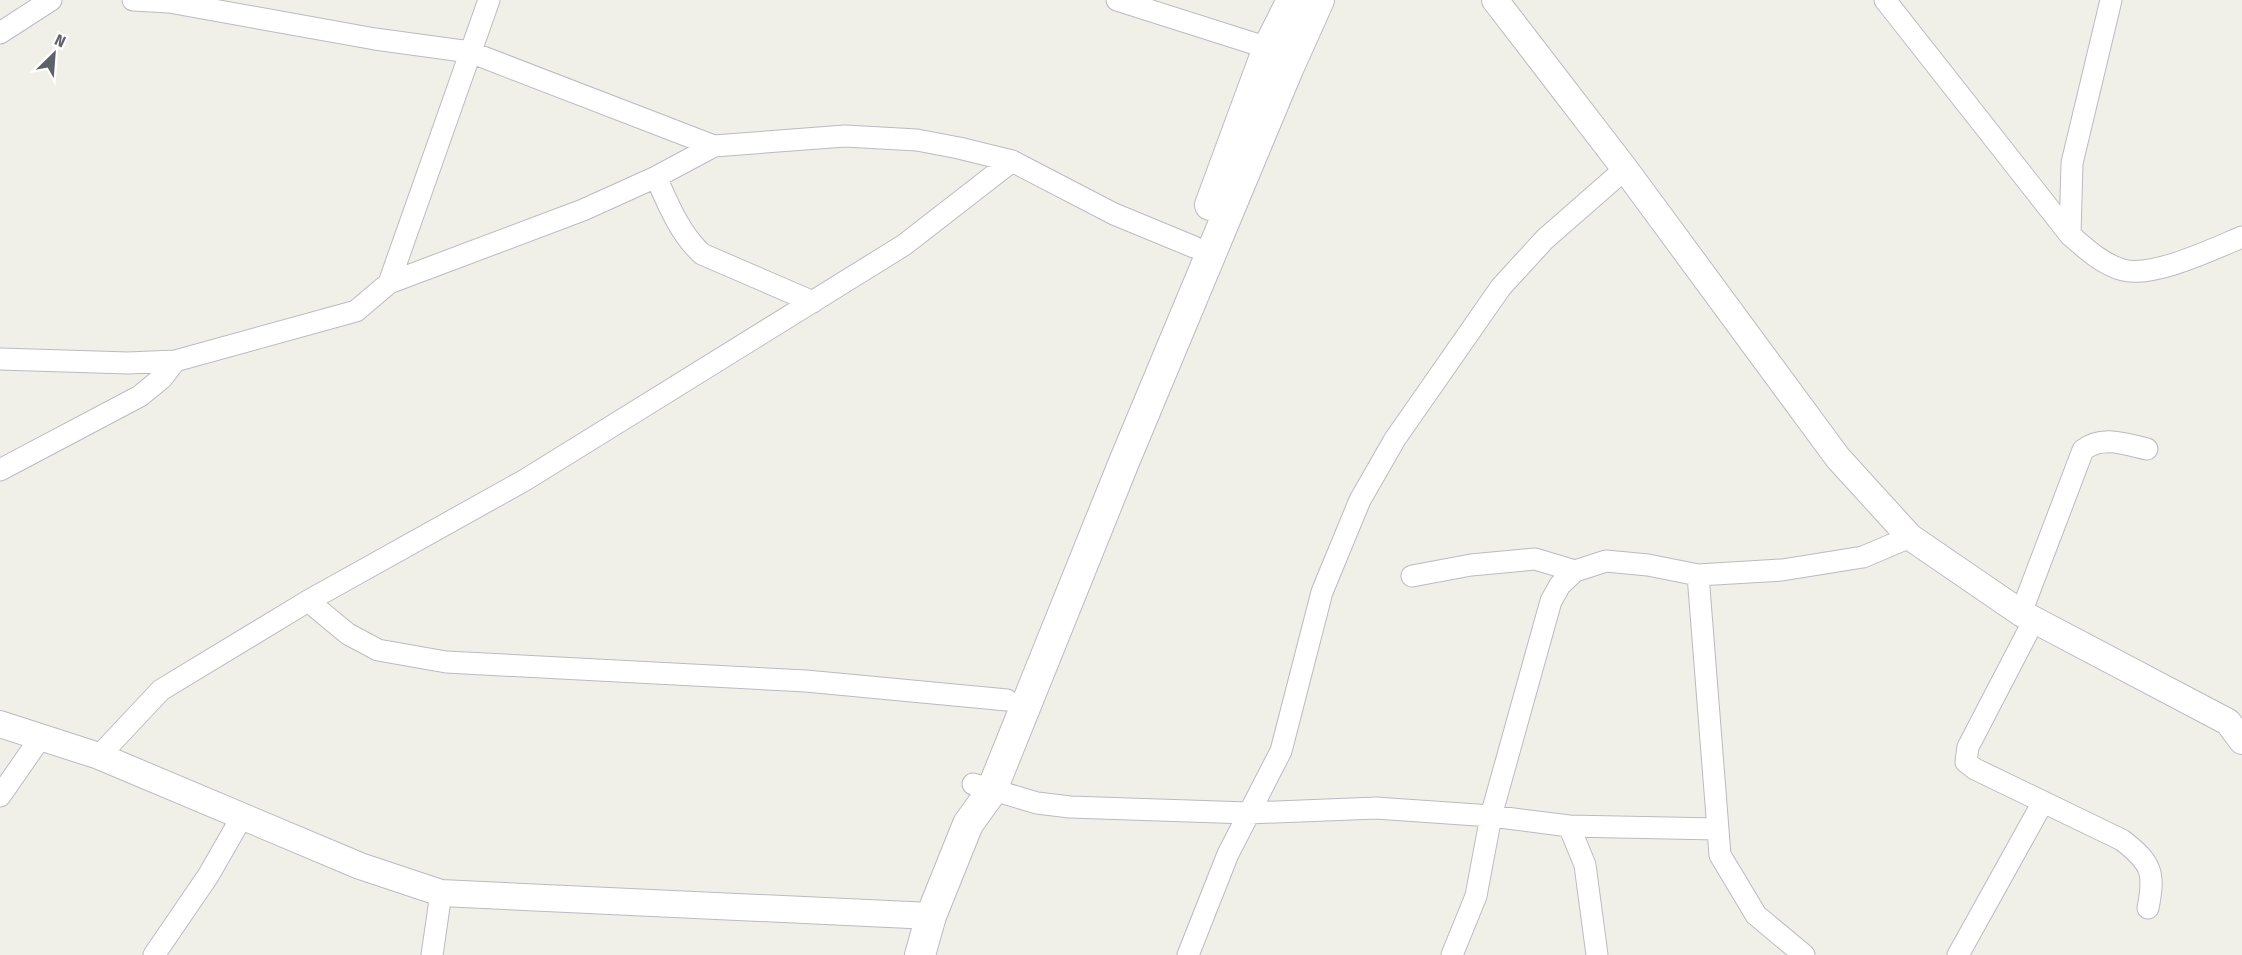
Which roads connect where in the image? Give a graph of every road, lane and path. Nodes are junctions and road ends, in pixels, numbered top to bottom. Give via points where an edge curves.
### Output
1 (51, 0) edge
2 (133, 0) edge
3 (489, 0) edge
4 (1117, 0) edge
5 (1292, 0) edge
6 (1319, 0) edge
7 (1495, 0) edge
8 (1885, 0) edge
9 (2111, 0) edge
10 (0, 33) edge
11 (1268, 48) junction
12 (470, 52) junction
13 (714, 146) junction
14 (1012, 161) junction
15 (1625, 169) junction
16 (656, 177) junction
17 (2070, 235) junction
18 (2242, 237) edge
19 (1194, 247) junction
20 (389, 283) junction
21 (813, 302) junction
22 (0, 359) edge
23 (176, 361) junction
24 (2146, 449) dead end
25 (0, 470) edge
26 (1910, 537) junction
27 (1575, 571) junction
28 (1698, 575) junction
29 (1412, 576) dead end
30 (308, 601) junction
31 (2028, 617) junction
32 (1007, 700) junction
33 (0, 724) edge
34 (2237, 727) edge
35 (41, 737) junction
36 (99, 756) junction
37 (982, 788) junction
38 (0, 796) edge
39 (2043, 802) junction
40 (1248, 813) junction
41 (243, 815) junction
42 (1491, 816) junction
43 (1569, 826) junction
44 (1717, 829) junction
45 (441, 893) junction
46 (2148, 909) dead end
47 (932, 916) junction
48 (1795, 952) edge
49 (154, 955) edge
50 (432, 955) edge
51 (920, 955) edge
52 (1188, 955) edge
53 (1452, 955) edge
54 (1597, 955) edge
55 (1958, 955) edge

1 - 10 street
2 - 12 street via 168,2
3 - 12 street
4 - 11 street
5 - 11 main road
6 - 37 main road
7 - 15 street
8 - 17 street
9 - 17 street via 2072,163
11 - 19 main road
12 - 13 street
12 - 20 street
13 - 14 street via 845,136 916,140
13 - 16 street
14 - 19 street via 1114,214
14 - 21 street via 904,245
15 - 26 street via 1838,458
15 - 40 street via 1545,239 1501,287 1395,439 1360,500 1337,551 1322,592 1281,751
16 - 20 street via 583,210
16 - 21 street via 672,214 693,247
17 - 18 street via 2099,260 2124,270 2144,272
19 - 32 main road
20 - 23 street via 356,311
21 - 30 street via 525,480
22 - 23 street
23 - 25 street via 140,396
24 - 31 street via 2108,441 2092,442 2083,450
26 - 28 street via 1863,557 1782,570
26 - 31 street
27 - 28 street via 1606,561
27 - 29 street via 1535,559
27 - 42 street via 1551,601
28 - 44 street
30 - 32 street via 348,634 378,650 446,662 806,681
30 - 36 street via 160,690
31 - 34 street
31 - 39 street via 1968,747 1966,762
32 - 37 main road
33 - 35 street
35 - 36 street
35 - 38 street
36 - 41 street
37 - 40 street via 1037,803 1070,807
37 - 47 main road
39 - 46 street via 2122,840 2140,855 2153,880
39 - 55 street
40 - 42 street via 1376,808
40 - 52 street
41 - 45 street via 360,866
41 - 49 street via 208,876
42 - 43 street
42 - 53 street via 1476,896
43 - 44 street
43 - 54 street via 1585,866
44 - 48 street via 1720,855 1756,915
45 - 47 street
45 - 50 street
47 - 51 main road

